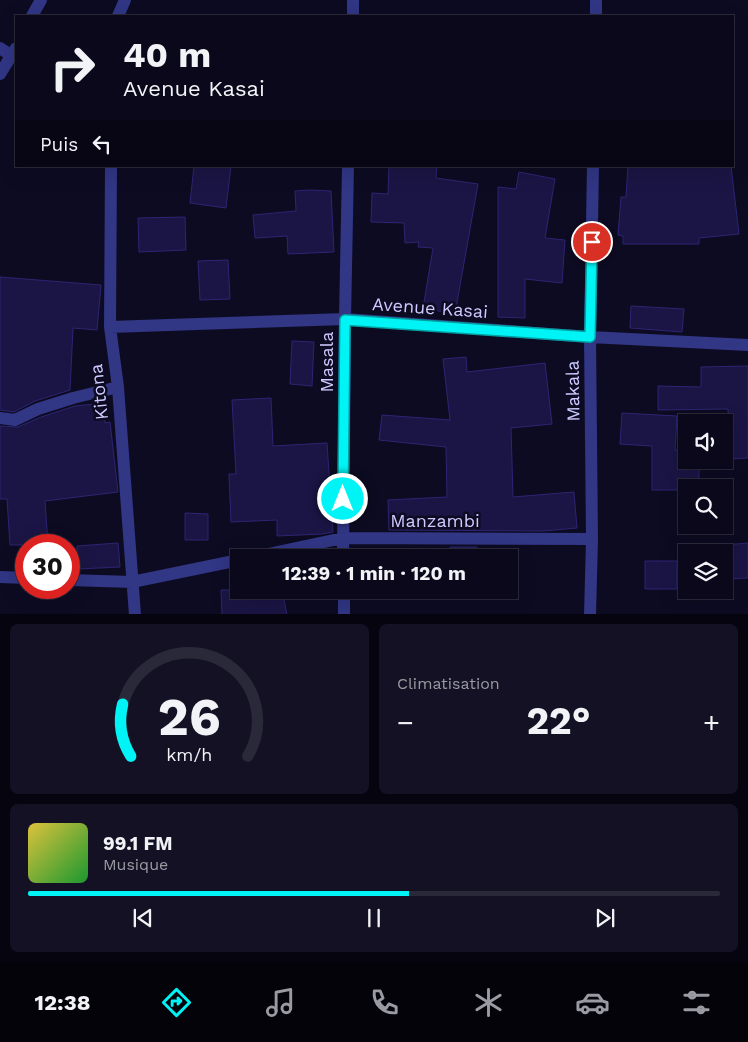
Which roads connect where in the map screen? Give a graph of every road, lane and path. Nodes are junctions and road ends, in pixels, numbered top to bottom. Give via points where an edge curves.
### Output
1 (41, 0) edge
2 (125, 0) edge
3 (353, 0) edge
4 (596, 0) edge
5 (33, 15) edge
6 (118, 15) edge
7 (352, 15) edge
8 (596, 15) edge
9 (0, 48) edge
10 (14, 52) edge
11 (0, 74) edge
12 (112, 167) edge
13 (348, 167) edge
14 (593, 167) edge
15 (345, 320) junction
16 (110, 327) junction
17 (590, 337) junction
18 (748, 344) edge
19 (118, 387) junction
20 (0, 418) edge
21 (343, 538) junction
22 (592, 539) junction
23 (292, 549) edge
24 (343, 549) edge
25 (230, 562) edge
26 (0, 578) edge
27 (15, 578) edge
28 (80, 580) edge
29 (132, 582) junction
30 (344, 599) edge
31 (135, 614) edge
32 (344, 614) edge
33 (590, 614) edge

1 - 5 street
2 - 6 street
3 - 7 street
4 - 8 street
9 - 10 street
10 - 11 street
12 - 16 street, Kitona
13 - 15 street, Masala
14 - 17 street, Makala
15 - 16 street, Avenue Kasai
15 - 17 street, Avenue Kasai
15 - 21 street, Masala
16 - 19 street, Kitona
17 - 18 street, Avenue Kasai
17 - 22 street, Makala
19 - 20 street via 72,398 15,420
19 - 29 street, Kitona
21 - 22 street, Manzambi
21 - 23 street, Manzambi
21 - 24 street, Masala
22 - 33 street, Makala
25 - 29 street
26 - 27 street
28 - 29 street
29 - 31 street, Kitona
30 - 32 street

